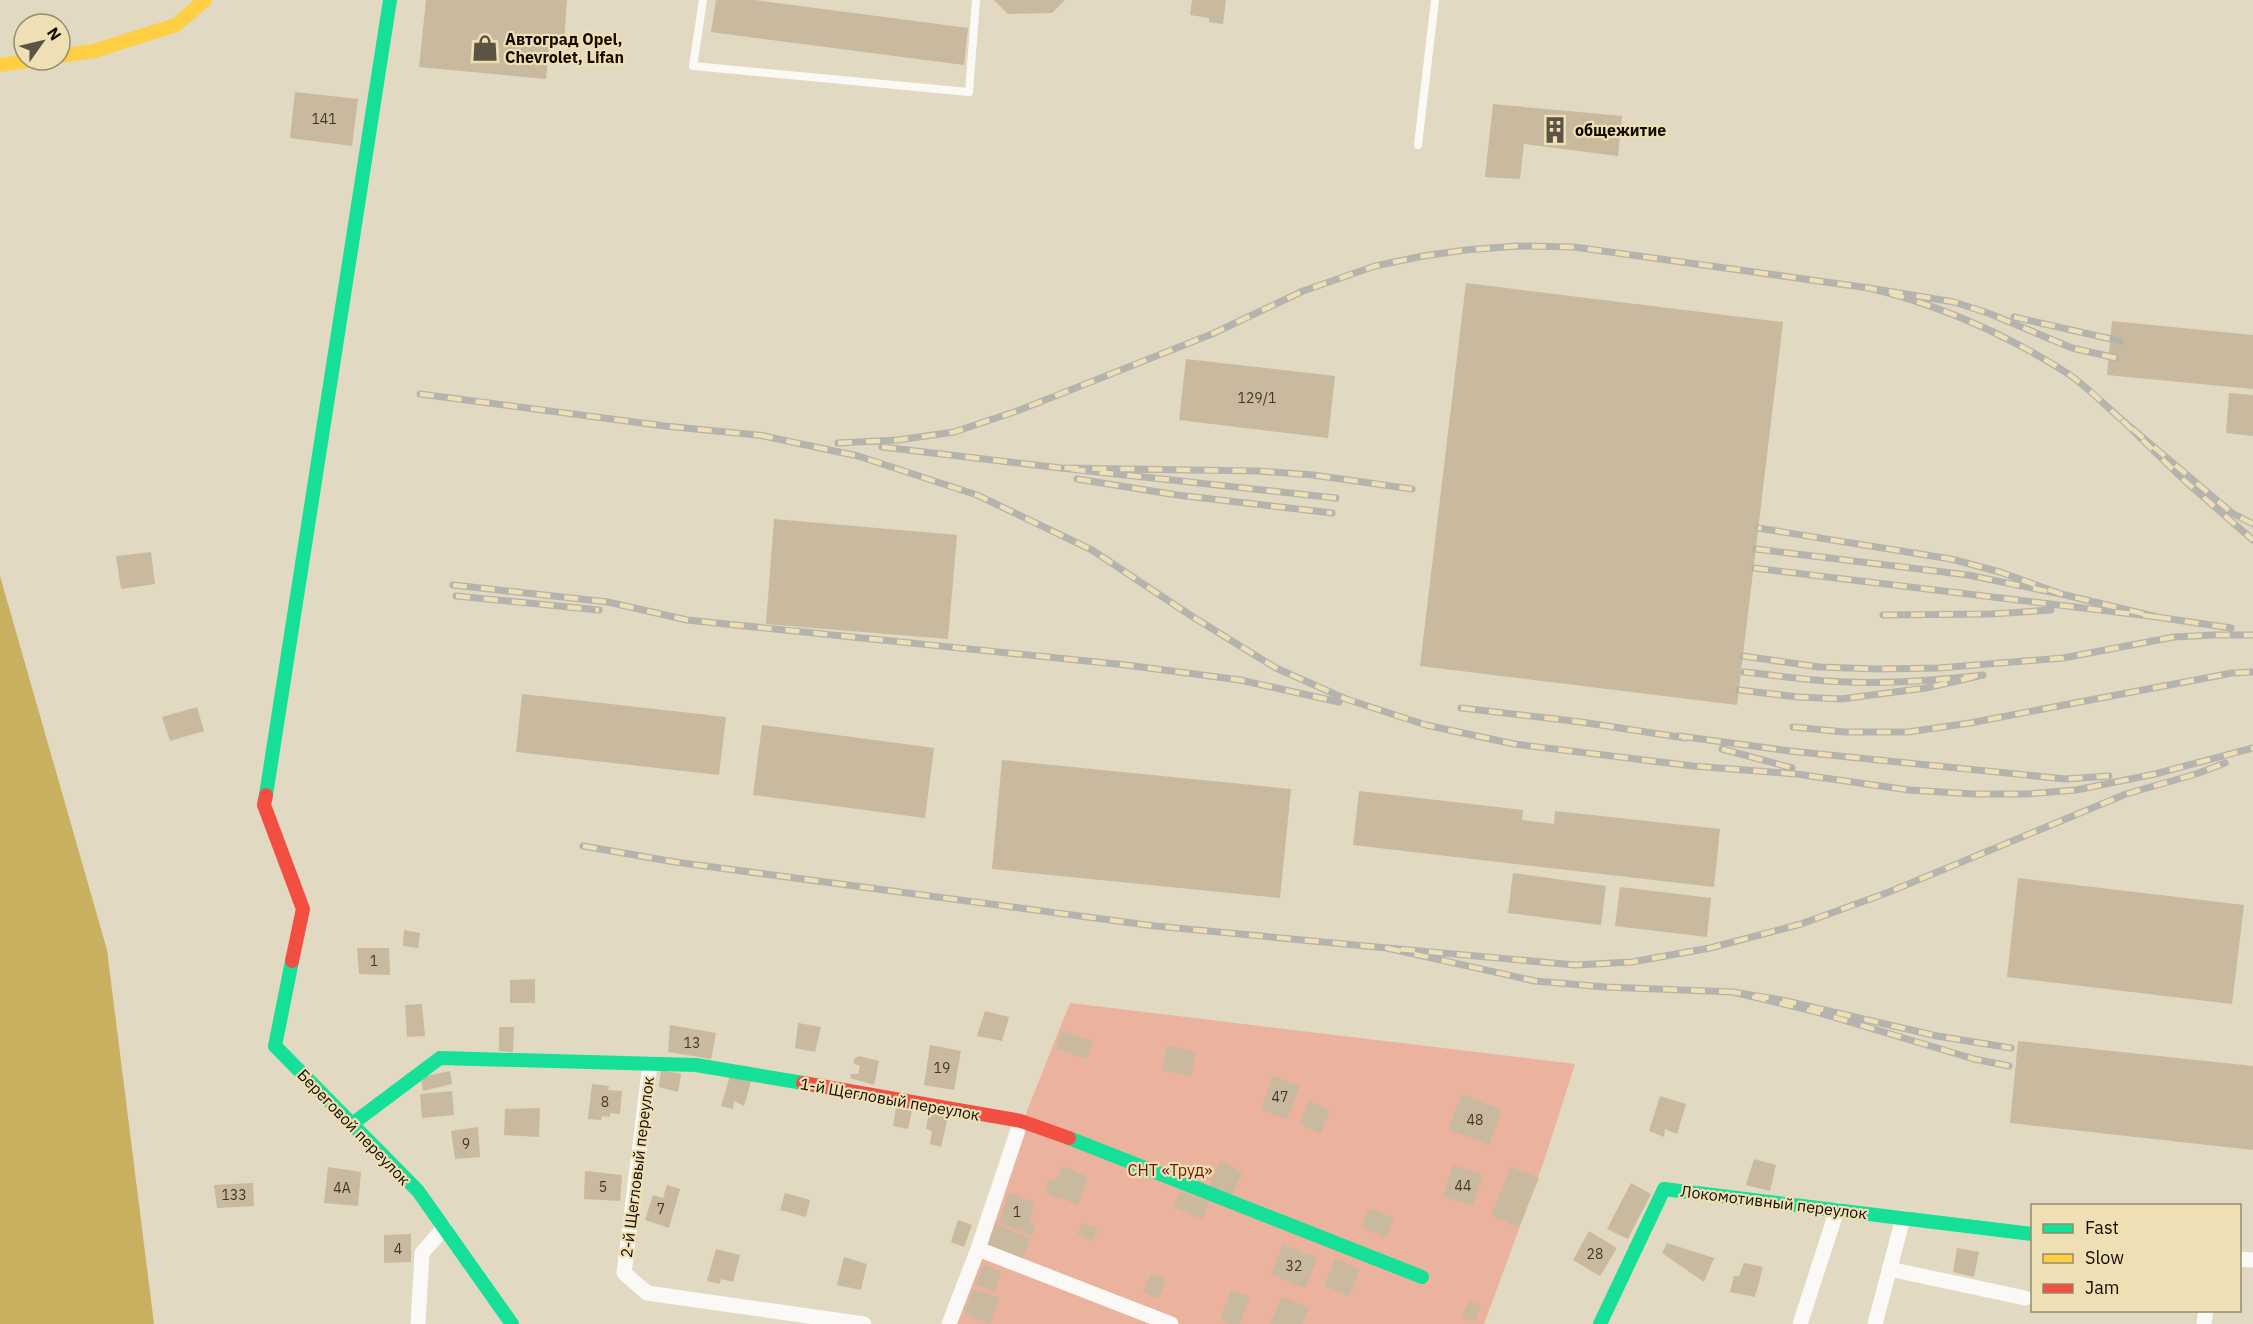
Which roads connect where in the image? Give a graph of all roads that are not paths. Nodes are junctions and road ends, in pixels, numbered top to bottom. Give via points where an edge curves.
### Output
1 (205, 0) edge
2 (390, 0) edge
3 (703, 0) edge
4 (976, 0) edge
5 (1435, 0) edge
6 (72, 54) edge
7 (1418, 145) dead end
8 (650, 1064) junction
9 (1021, 1121) junction
10 (352, 1124) junction
11 (1837, 1210) junction
12 (1903, 1218) junction
13 (444, 1228) junction
14 (2031, 1234) edge
15 (978, 1249) junction
16 (1889, 1269) junction
17 (1422, 1277) dead end
18 (2025, 1298) dead end
19 (418, 1324) edge
20 (512, 1324) edge
21 (864, 1324) edge
22 (949, 1324) edge
23 (1171, 1324) edge
24 (1600, 1324) edge
25 (1800, 1324) edge
26 (1875, 1324) edge

1 - 6 street via 176,25
2 - 10 street, Береговой переулок via 264,805 303,909 275,1046
3 - 4 lane via 693,66 969,92
5 - 7 lane
8 - 9 street, 1-й Щегловый переулок via 696,1065
8 - 10 street, 1-й Щегловый переулок via 440,1058
8 - 21 street, 2-й Щегловый переулок via 624,1273 647,1293
9 - 15 street
9 - 17 street, 1-й Щегловый переулок
10 - 13 street, Береговой переулок via 418,1191
11 - 12 street, Локомотивный переулок
11 - 24 street, Локомотивный переулок via 1664,1189
11 - 25 street
12 - 14 street, Локомотивный переулок
12 - 16 street
13 - 19 street via 422,1253
13 - 20 street, Береговой переулок
15 - 22 street
15 - 23 street
16 - 18 street
16 - 26 street

